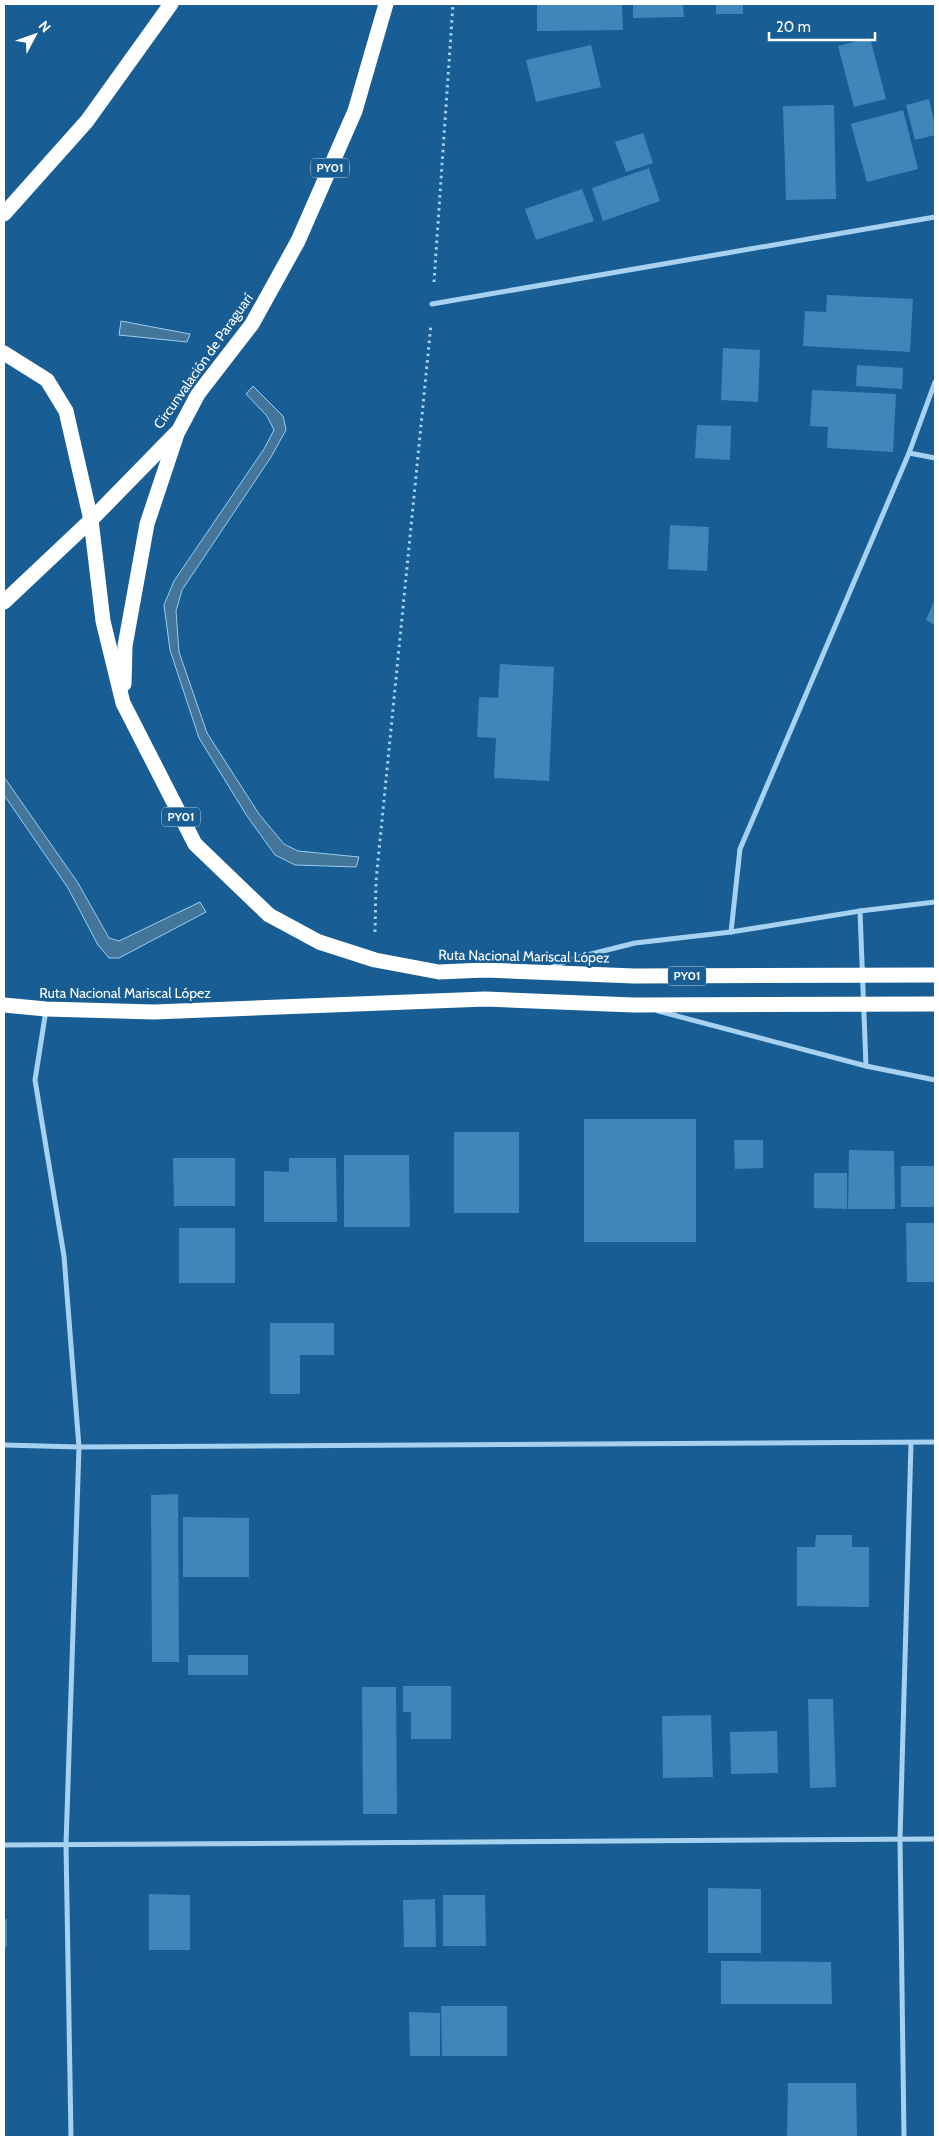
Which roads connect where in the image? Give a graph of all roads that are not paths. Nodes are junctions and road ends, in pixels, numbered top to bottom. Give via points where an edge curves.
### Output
1 (171, 4) edge
2 (386, 4) edge
3 (4, 214) edge
4 (935, 217) edge
5 (432, 304) road end
6 (4, 353) edge
7 (935, 382) edge
8 (179, 430) junction
9 (909, 453) junction
10 (935, 458) edge
11 (91, 520) junction
12 (4, 602) edge
13 (123, 703) junction
14 (935, 902) edge
15 (860, 912) junction
16 (731, 932) junction
17 (539, 972) junction
18 (935, 975) edge
19 (863, 976) junction
20 (935, 1004) edge
21 (4, 1005) edge
22 (633, 1005) junction
23 (864, 1005) junction
24 (46, 1009) junction
25 (866, 1066) junction
26 (935, 1080) edge
27 (935, 1442) edge
28 (911, 1443) junction
29 (4, 1445) edge
30 (78, 1447) junction
31 (900, 1839) junction
32 (935, 1839) edge
33 (4, 1845) edge
34 (66, 1845) junction
35 (71, 2137) edge
36 (904, 2137) edge

1 - 3 highway via 87,121
2 - 8 highway, Circunvalación de Paraguarí / PY01 via 355,111 298,242 252,324 198,394
4 - 5 street
6 - 11 highway, Ruta Nacional Mariscal López via 47,380 66,411
7 - 9 street
8 - 11 highway, Circunvalación de Paraguarí / PY01
8 - 13 highway via 148,524 125,646
9 - 10 street
9 - 16 street via 740,849
11 - 12 highway, Circunvalación de Paraguarí / PY01
11 - 13 highway, Ruta Nacional Mariscal López / PY01 via 103,621
13 - 17 highway, Ruta Nacional Mariscal López / PY01 via 196,844 269,915 318,942 375,960 439,972
14 - 15 street
15 - 16 street
15 - 19 street
16 - 17 street via 635,943 575,958
17 - 19 highway, Ruta Nacional Mariscal López / PY01 via 634,976
18 - 19 highway, Ruta Nacional Mariscal López / PY01
19 - 23 street
20 - 23 highway, Ruta Nacional Mariscal López / PY01
21 - 24 highway, Ruta Nacional Mariscal López / PY01
22 - 23 highway, Ruta Nacional Mariscal López / PY01
22 - 24 highway, Ruta Nacional Mariscal López / PY01 via 485,999 154,1012
22 - 25 street
23 - 25 street
24 - 30 street via 35,1080 64,1256
25 - 26 street
27 - 28 street
28 - 30 street
28 - 31 street
29 - 30 street
30 - 34 street
31 - 32 street
31 - 34 street
31 - 36 street
33 - 34 street
34 - 35 street

